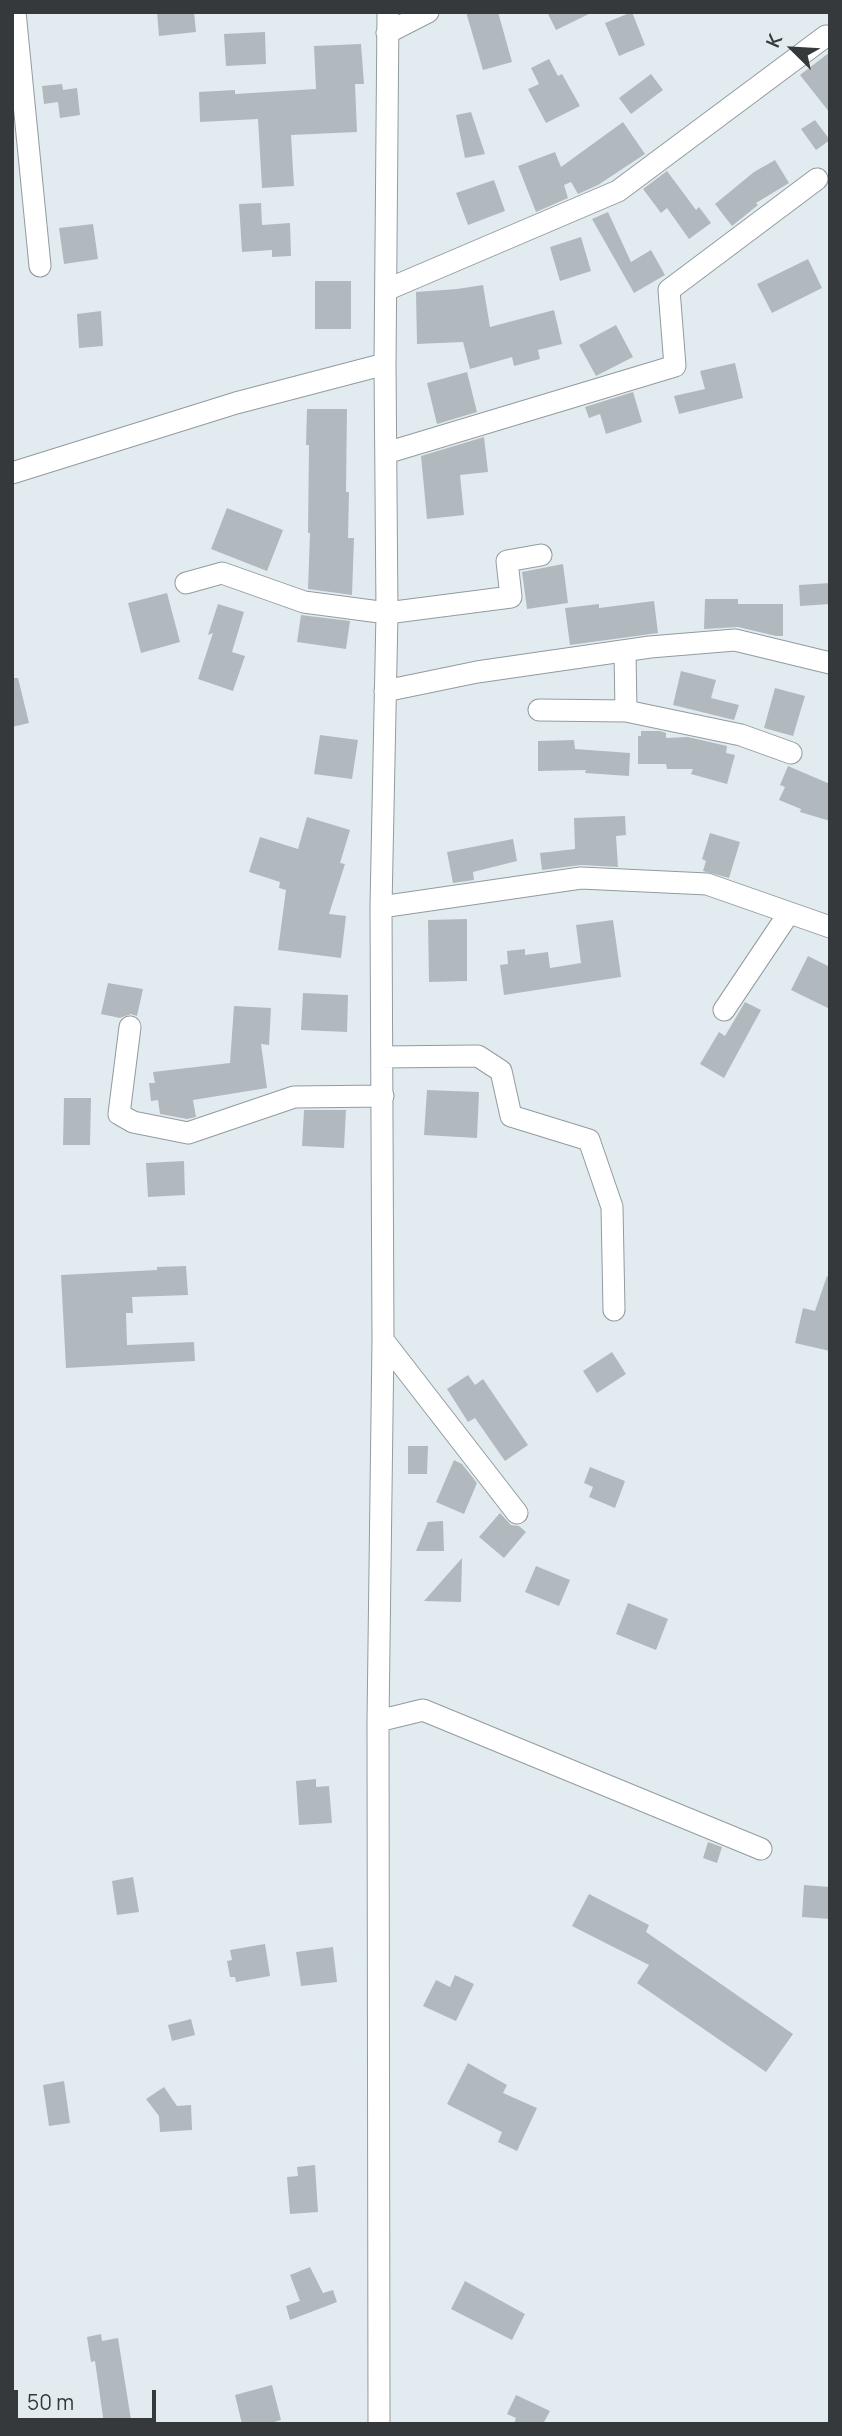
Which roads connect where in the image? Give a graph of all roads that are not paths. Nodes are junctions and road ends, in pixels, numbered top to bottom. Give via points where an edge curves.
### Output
1 (15, 12) edge
2 (428, 12) edge
3 (387, 22) edge
4 (826, 36) dead end
5 (817, 179) dead end
6 (40, 266) dead end
7 (386, 290) junction
8 (385, 364) junction
9 (386, 453) junction
10 (12, 473) edge
11 (541, 555) dead end
12 (186, 583) dead end
13 (387, 613) junction
14 (625, 652) junction
15 (830, 663) edge
16 (386, 691) junction
17 (539, 710) dead end
18 (626, 711) junction
19 (791, 753) dead end
20 (381, 907) junction
21 (789, 913) junction
22 (830, 927) edge
23 (724, 1010) dead end
24 (130, 1027) dead end
25 (382, 1057) junction
26 (383, 1096) junction
27 (614, 1310) dead end
28 (383, 1340) junction
29 (517, 1513) dead end
30 (378, 1721) junction
31 (761, 1849) dead end
32 (379, 2424) edge

1 - 6 street
2 - 3 street
3 - 7 street
4 - 7 street via 618,191
5 - 9 street via 669,290 675,366
7 - 8 street
8 - 9 street
8 - 10 street via 236,403
9 - 13 street
11 - 13 street via 508,561 511,597
12 - 13 street via 222,573 304,602
13 - 16 street
14 - 15 street via 735,640
14 - 16 street via 477,672
14 - 18 street
16 - 20 street
17 - 18 street
18 - 19 street via 741,735
20 - 21 street via 581,878 707,884
20 - 25 street
21 - 22 street
21 - 23 street
24 - 26 street via 119,1114 133,1122 188,1133 294,1097
25 - 26 street
25 - 27 street via 478,1056 501,1071 511,1116 589,1140 612,1207
26 - 28 street
28 - 29 street
28 - 30 street
30 - 31 street via 424,1710
30 - 32 street

